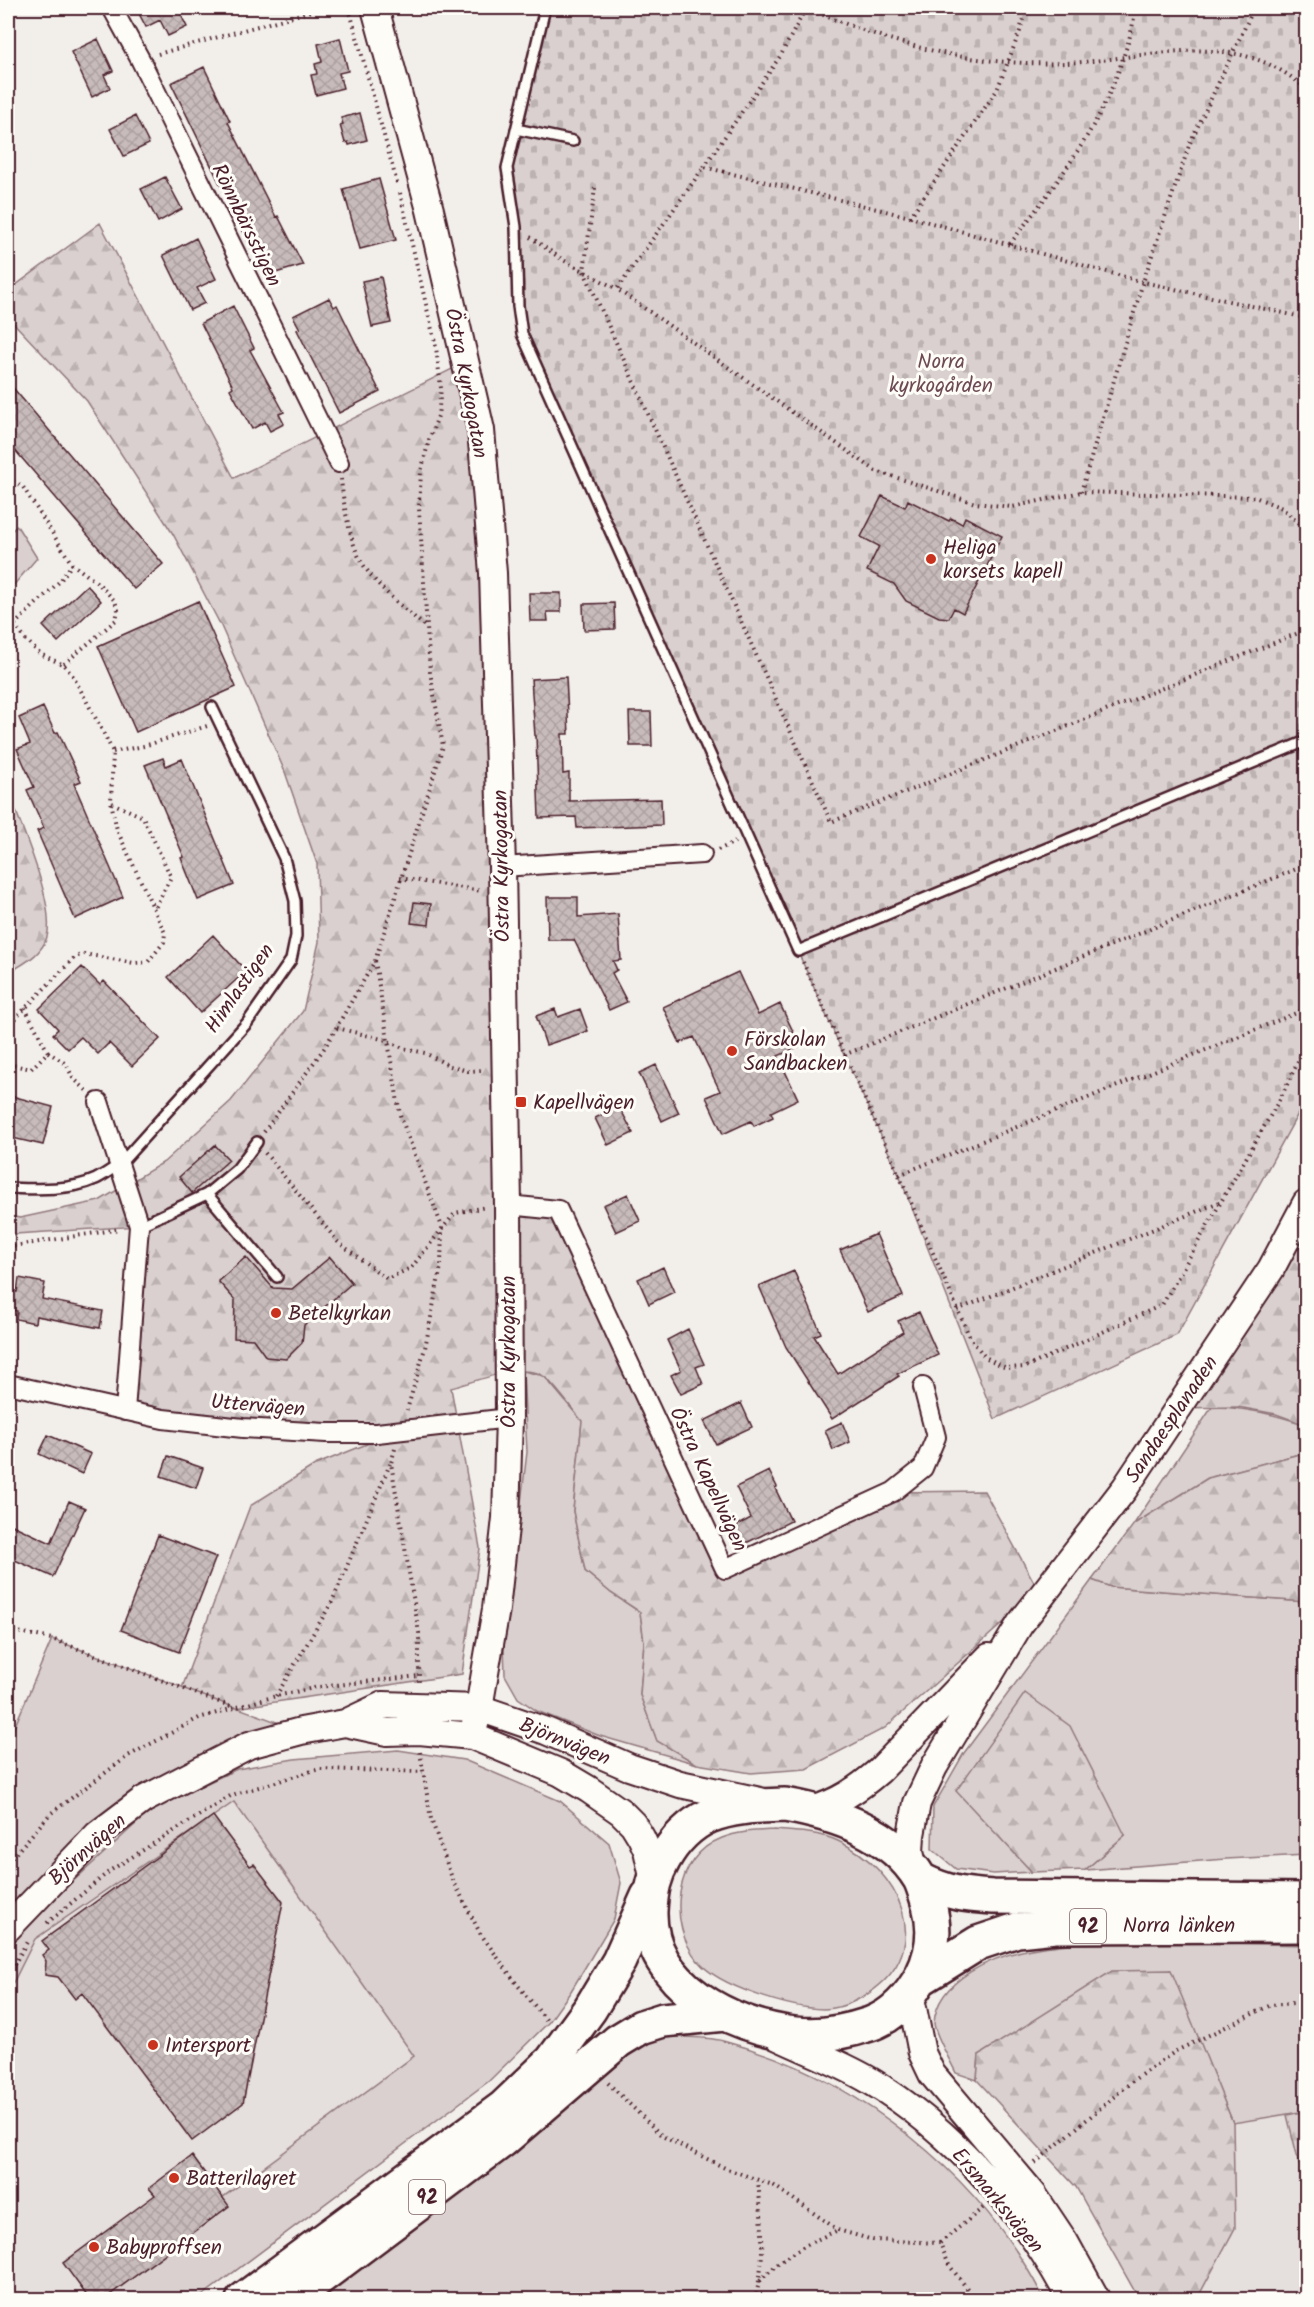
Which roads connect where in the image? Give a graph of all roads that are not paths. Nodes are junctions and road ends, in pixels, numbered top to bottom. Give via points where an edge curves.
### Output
1 (112, 8) edge
2 (378, 8) edge
3 (545, 8) edge
4 (516, 129) junction
5 (573, 141) dead end
6 (339, 463) road end
7 (212, 707) dead end
8 (1306, 741) edge
9 (702, 854) road end
10 (502, 867) junction
11 (99, 1102) road end
12 (257, 1142) road end
13 (120, 1164) junction
14 (8, 1188) edge
15 (207, 1194) junction
16 (1306, 1203) edge
17 (508, 1205) junction
18 (139, 1226) junction
19 (278, 1276) dead end
20 (8, 1384) edge
21 (923, 1387) dead end
22 (125, 1411) junction
23 (508, 1418) junction
24 (1020, 1624) junction
25 (479, 1708) junction
26 (345, 1723) junction
27 (472, 1736) junction
28 (799, 1808) junction
29 (918, 1877) junction
30 (653, 1885) junction
31 (1306, 1900) edge
32 (1306, 1925) edge
33 (19, 1932) edge
34 (915, 1986) junction
35 (725, 2014) junction
36 (756, 2027) junction
37 (243, 2300) edge
38 (290, 2300) edge
39 (1071, 2300) edge
40 (1096, 2300) edge

1 - 6 street, Rönnbärsstigen
2 - 10 street, Östra Kyrkogatan via 481,430 493,573
3 - 4 lane
4 - 5 lane
4 - 8 lane via 507,168 516,227 522,334 798,951
7 - 13 lane, Himlastigen via 284,858 295,901 293,952 247,1023
9 - 10 street
10 - 17 street, Östra Kyrkogatan
11 - 13 street
12 - 15 lane via 237,1169
13 - 14 lane, Himlastigen via 95,1180 71,1186
13 - 18 street
15 - 18 lane
15 - 19 lane
16 - 24 street, Sandaesplanaden via 1271,1269 1132,1478
17 - 21 street, Östra Kapellvägen via 558,1210 725,1569 893,1492 922,1468 936,1437
17 - 23 street, Östra Kyrkogatan
18 - 22 street
20 - 22 street, Uttervägen
22 - 23 street, Uttervägen via 243,1428 326,1433 377,1433
23 - 25 street, Östra Kyrkogatan via 506,1518
24 - 28 street, Sandaesplanaden via 879,1771 832,1804
24 - 29 street, Sandaesplanaden via 934,1767 918,1803 910,1852
25 - 26 street, Björnvägen via 383,1705
25 - 27 street, Östra Kyrkogatan
25 - 28 street, Björnvägen via 680,1784
26 - 27 street, Björnvägen via 387,1732
26 - 33 street, Björnvägen via 249,1745 143,1800 98,1834
27 - 30 street, Björnvägen via 561,1773 621,1812 641,1837
28 - 29 highway via 866,1830 895,1850
28 - 30 highway via 746,1807 706,1817 670,1848
29 - 31 highway, Norra länken / 92 via 958,1895
29 - 34 highway via 933,1918 933,1935 927,1965
30 - 35 highway via 653,1941 663,1961 695,1996
30 - 37 highway, 92 via 619,1961 590,2010 552,2061 504,2108
32 - 34 highway, Norra länken / 92 via 1055,1926 1017,1930 978,1942
34 - 36 highway via 884,2018 838,2034 796,2035
34 - 40 street, Ersmarksvägen via 922,2053 932,2074 1033,2194
35 - 36 highway
35 - 38 highway, 92 via 663,2020 618,2041 503,2140
36 - 39 street, Ersmarksvägen via 853,2071 919,2115 979,2171 1013,2212

